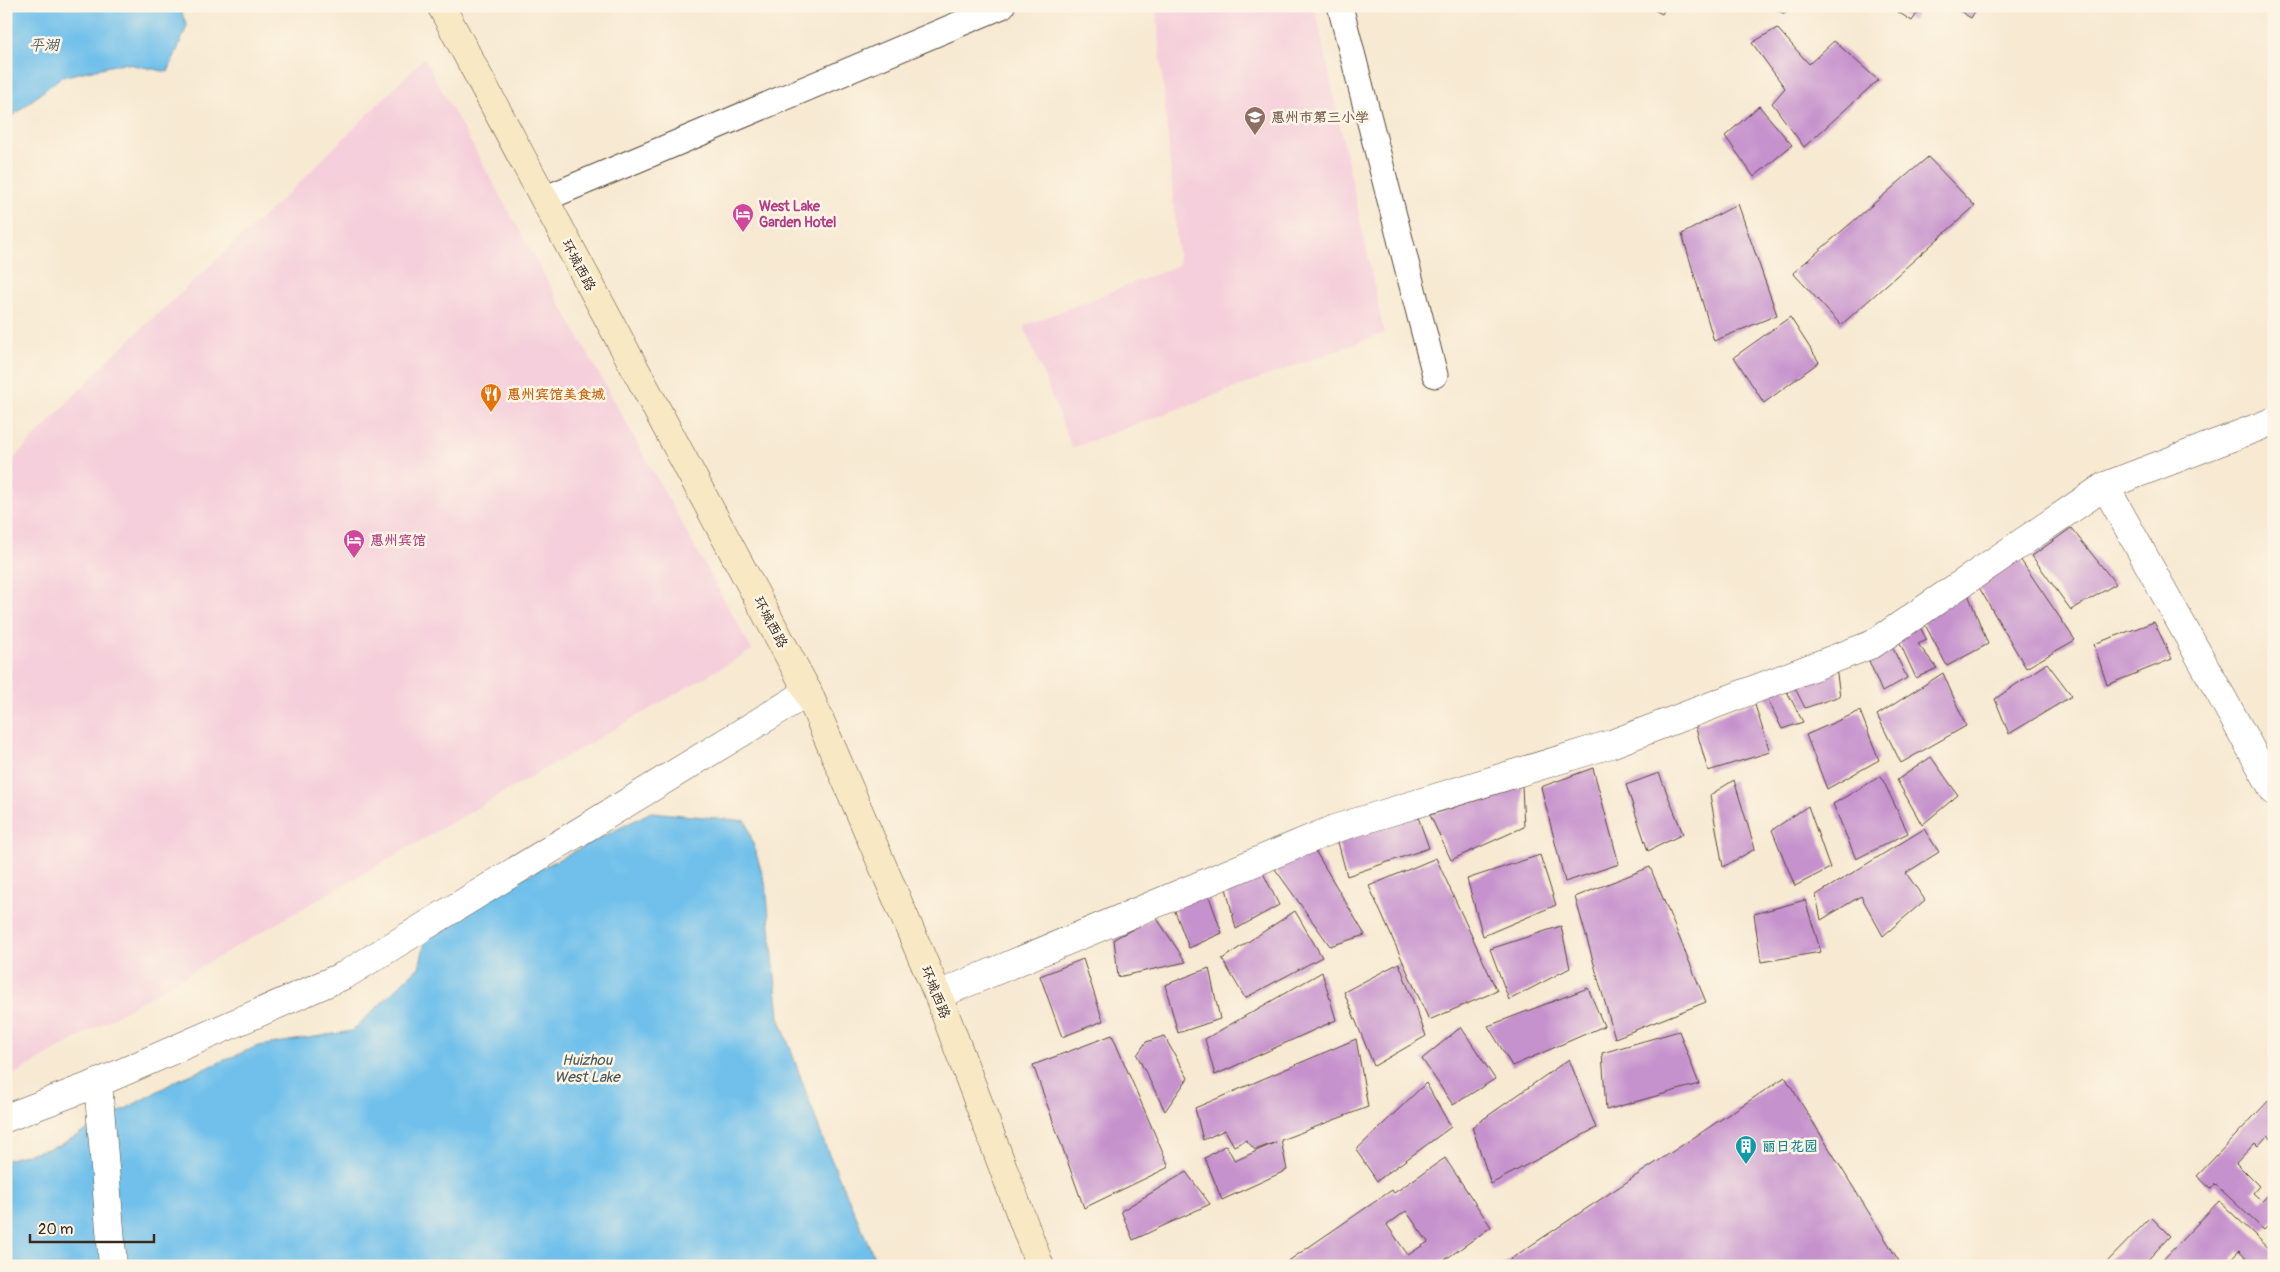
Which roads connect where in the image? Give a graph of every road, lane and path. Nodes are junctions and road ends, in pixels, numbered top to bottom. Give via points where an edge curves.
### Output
1 (441, 6) edge
2 (1002, 6) edge
3 (1340, 6) edge
4 (544, 199) junction
5 (1435, 375) dead end
6 (2274, 421) edge
7 (2105, 486) junction
8 (808, 692) junction
9 (2274, 791) edge
10 (938, 995) junction
11 (98, 1084) junction
12 (6, 1118) edge
13 (113, 1266) edge
14 (1040, 1266) edge

1 - 4 main road, 环城西路
2 - 4 lane
3 - 5 lane
4 - 8 main road, 环城西路
6 - 7 street
7 - 9 street
7 - 10 street via 1873,644 1611,744 1334,829
8 - 10 main road, 环城西路
8 - 11 street via 345,976
10 - 14 main road, 环城西路
11 - 12 street
11 - 13 street

